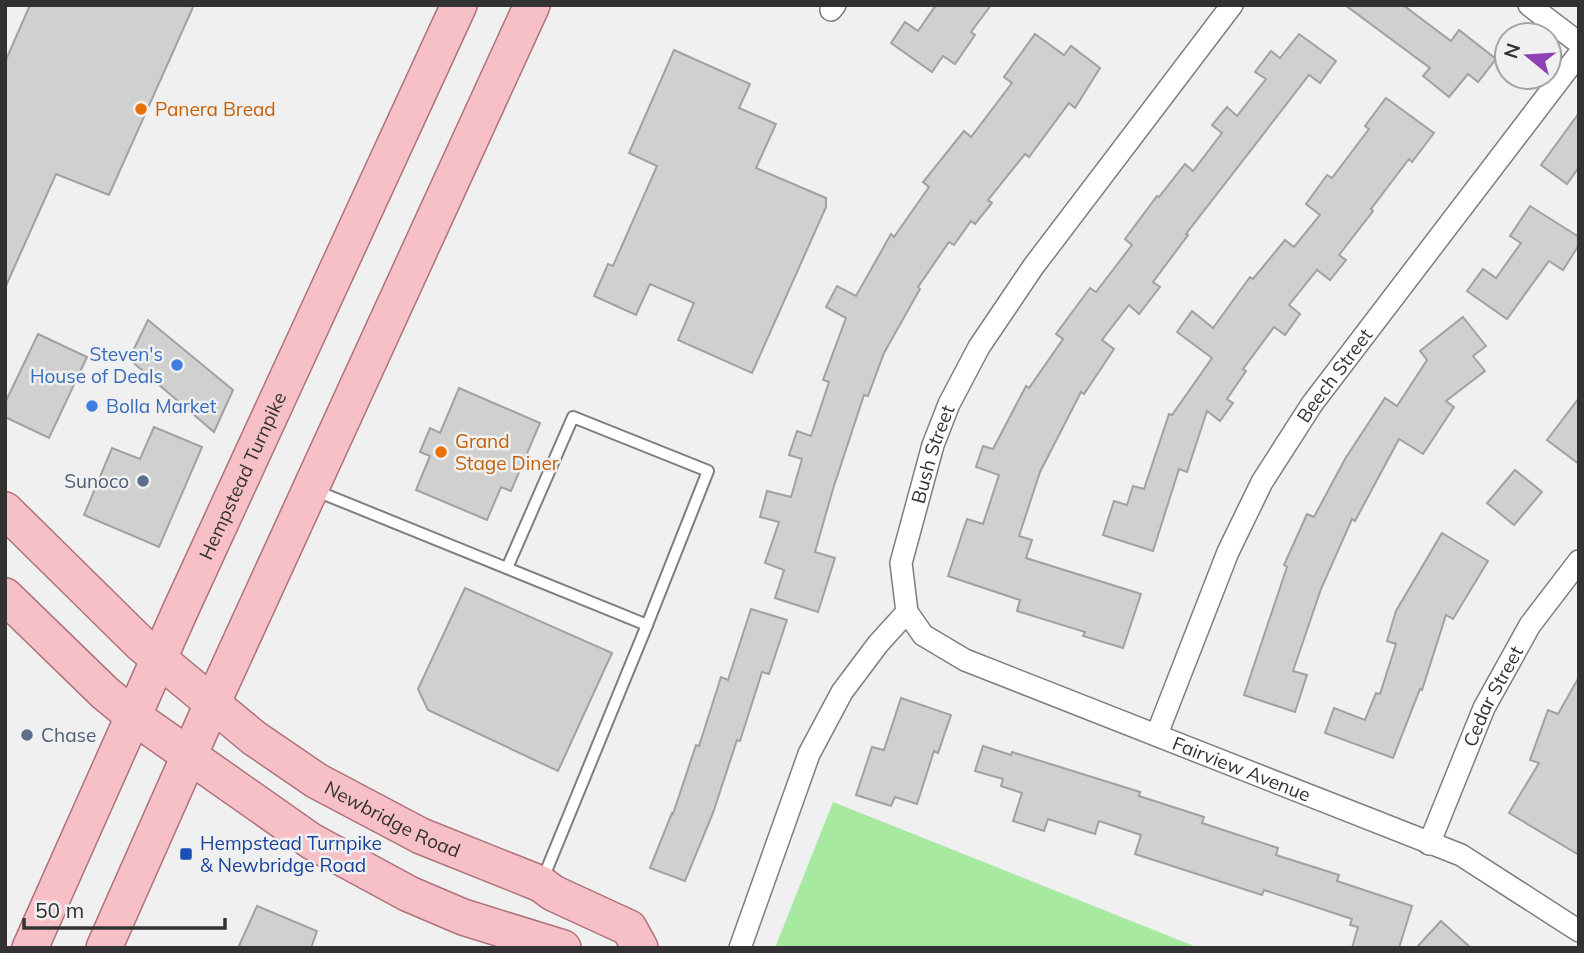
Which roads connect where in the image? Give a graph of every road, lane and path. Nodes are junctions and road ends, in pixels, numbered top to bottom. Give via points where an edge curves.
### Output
1 (458, 5) edge
2 (532, 5) edge
3 (1232, 5) edge
4 (1529, 5) edge
5 (1579, 43) edge
6 (1579, 54) edge
7 (311, 488) junction
8 (5, 510) edge
9 (1579, 561) edge
10 (507, 568) junction
11 (5, 596) edge
12 (907, 612) junction
13 (646, 625) junction
14 (159, 659) junction
15 (212, 704) junction
16 (133, 716) junction
17 (1157, 734) junction
18 (189, 757) junction
19 (1429, 844) junction
20 (541, 884) junction
21 (1579, 931) edge
22 (30, 948) edge
23 (104, 948) edge
24 (563, 948) edge
25 (640, 948) edge
26 (740, 948) edge

1 - 14 main road, Hempstead Turnpike
2 - 7 main road
3 - 12 street, Bush Street via 1032,267 979,347 933,445 901,563
4 - 5 street
6 - 17 street, Beech Street via 1312,404 1262,482 1228,552
7 - 10 lane
7 - 15 main road
8 - 14 main road, Newbridge Road
9 - 19 street, Cedar Street via 1531,625 1484,708
10 - 13 lane
10 - 13 lane via 573,417 708,471
11 - 16 main road
12 - 17 street, Fairview Avenue via 923,635 965,660
12 - 26 street via 842,692 809,754
13 - 20 lane
14 - 15 main road, Newbridge Road
14 - 16 main road, Hempstead Turnpike
15 - 18 main road
15 - 20 main road, Newbridge Road via 317,781 421,836
16 - 18 main road
16 - 22 main road, Hempstead Turnpike
17 - 19 street, Fairview Avenue
18 - 23 main road
18 - 24 main road via 311,841 409,894 463,917
19 - 21 street, Fairview Avenue via 1461,855
20 - 25 main road, Newbridge Road via 629,928

